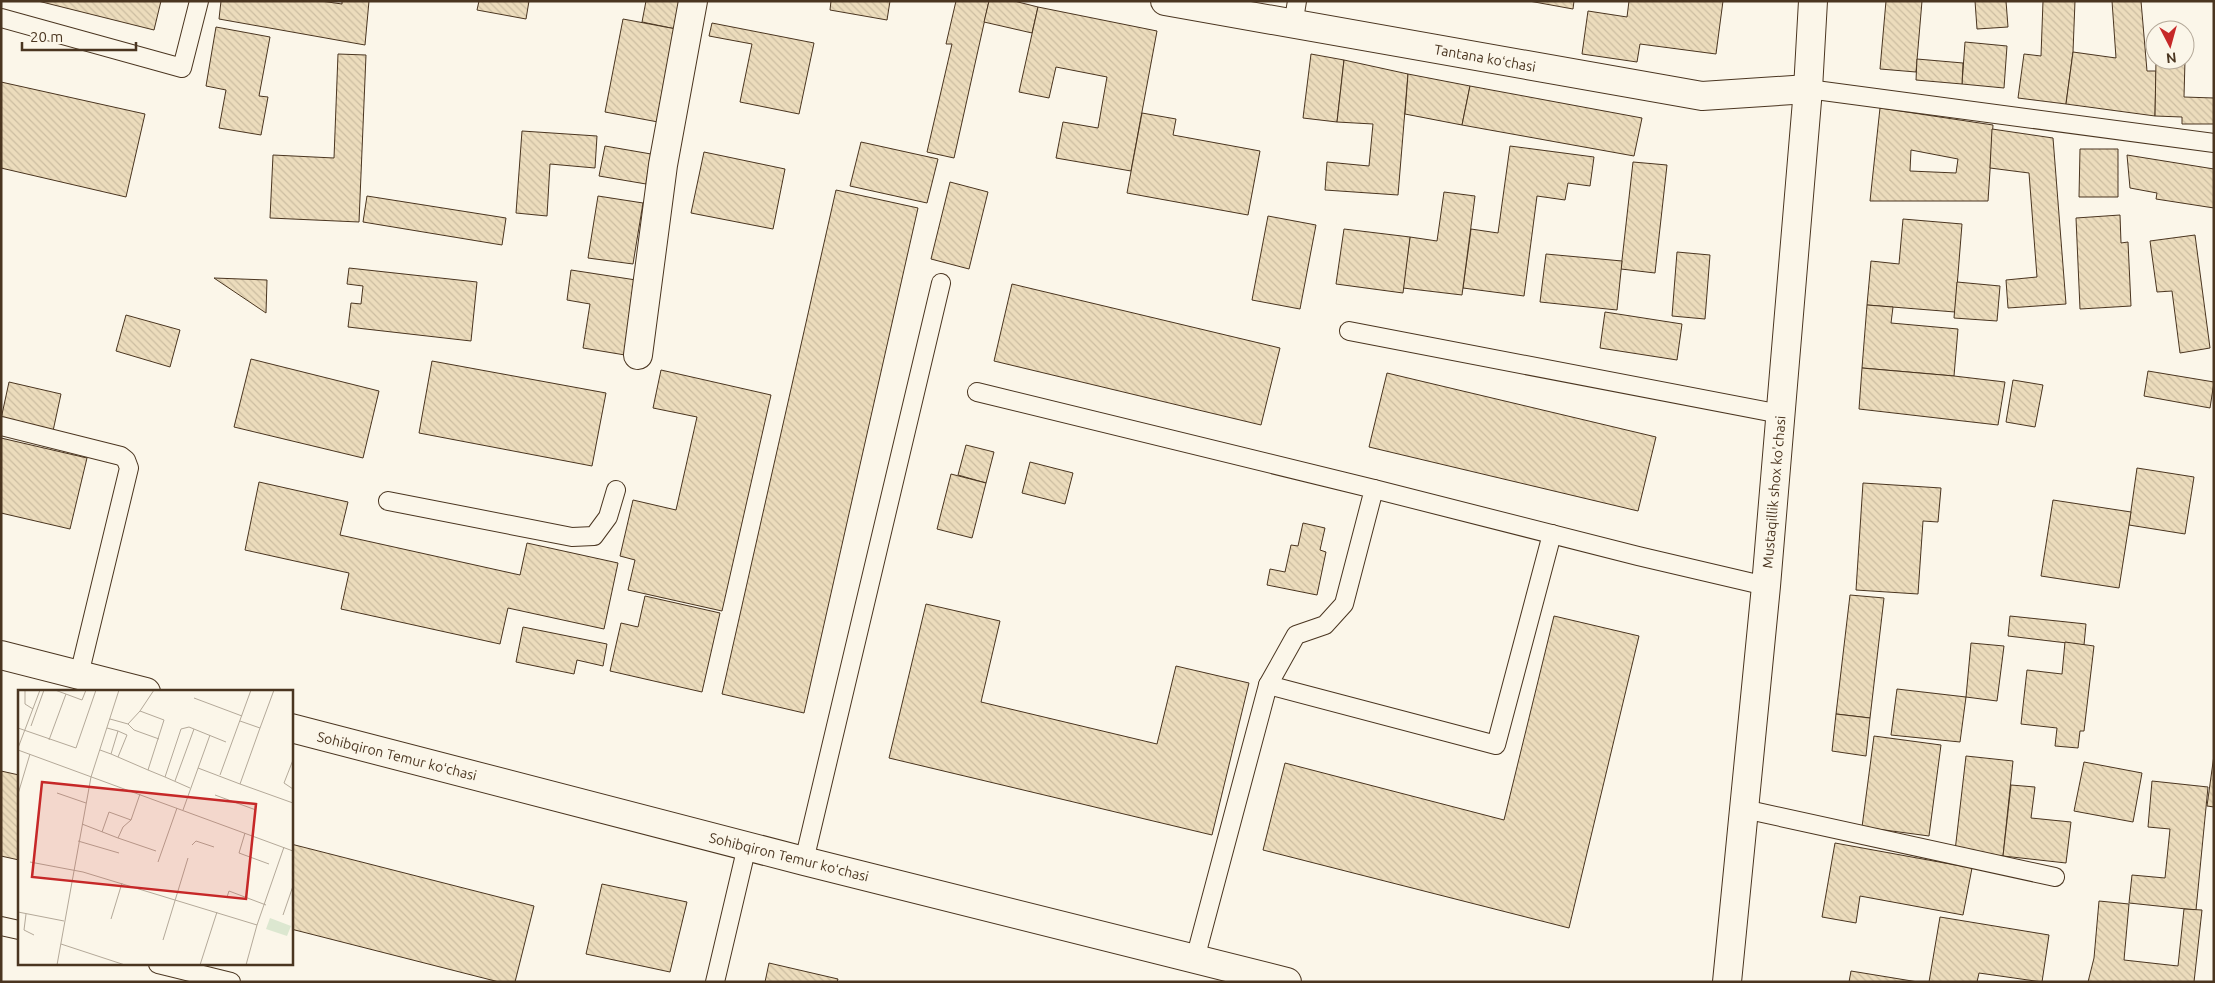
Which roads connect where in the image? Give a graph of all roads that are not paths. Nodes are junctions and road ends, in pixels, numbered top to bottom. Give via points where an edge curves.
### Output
1 (199, 1) edge
2 (693, 1) edge
3 (1165, 1) edge
4 (1813, 1) edge
5 (1295, 13) edge
6 (1, 18) edge
7 (1808, 89) junction
8 (2214, 143) edge
9 (941, 283) dead end
10 (1349, 331) dead end
11 (638, 355) dead end
12 (976, 392) dead end
13 (1780, 414) junction
14 (1, 426) edge
15 (1374, 488) junction
16 (616, 490) dead end
17 (388, 501) dead end
18 (1552, 534) junction
19 (1766, 586) junction
20 (1, 655) edge
21 (79, 675) junction
22 (1268, 685) junction
23 (138, 690) edge
24 (292, 728) edge
25 (1744, 809) junction
26 (747, 846) junction
27 (804, 861) junction
28 (2056, 877) dead end
29 (1, 926) edge
30 (18, 930) edge
31 (1195, 959) junction
32 (173, 966) edge
33 (212, 971) edge
34 (231, 982) edge
35 (715, 982) edge
36 (1288, 982) edge
37 (1727, 982) edge

1 - 6 lane via 182,68
2 - 11 main road via 663,165
3 - 5 main road, Tantana koʻchasi
4 - 7 main road, Mustaqillik shox ko'chasi
5 - 7 main road, Tantana koʻchasi via 1702,96
7 - 8 lane
7 - 13 main road, Mustaqillik shox ko'chasi
9 - 27 lane
10 - 13 lane
12 - 15 lane
13 - 19 main road, Mustaqillik shox ko'chasi
14 - 21 lane via 121,456 129,468
15 - 18 lane
15 - 22 lane via 1344,604 1325,625 1296,635
16 - 17 lane via 608,517 594,536 572,537
18 - 19 lane
18 - 22 lane via 1496,745
19 - 25 main road, Mustaqillik shox ko'chasi
20 - 21 main road
21 - 23 main road
22 - 31 lane
24 - 26 main road, Sohibqiron Temur koʻchasi
25 - 28 lane
25 - 37 main road, Mustaqillik shox ko'chasi
26 - 27 main road, Sohibqiron Temur koʻchasi
26 - 35 lane
27 - 31 main road, Sohibqiron Temur koʻchasi
29 - 30 lane
31 - 36 main road, Sohibqiron Temur koʻchasi
32 - 33 lane
33 - 34 lane

